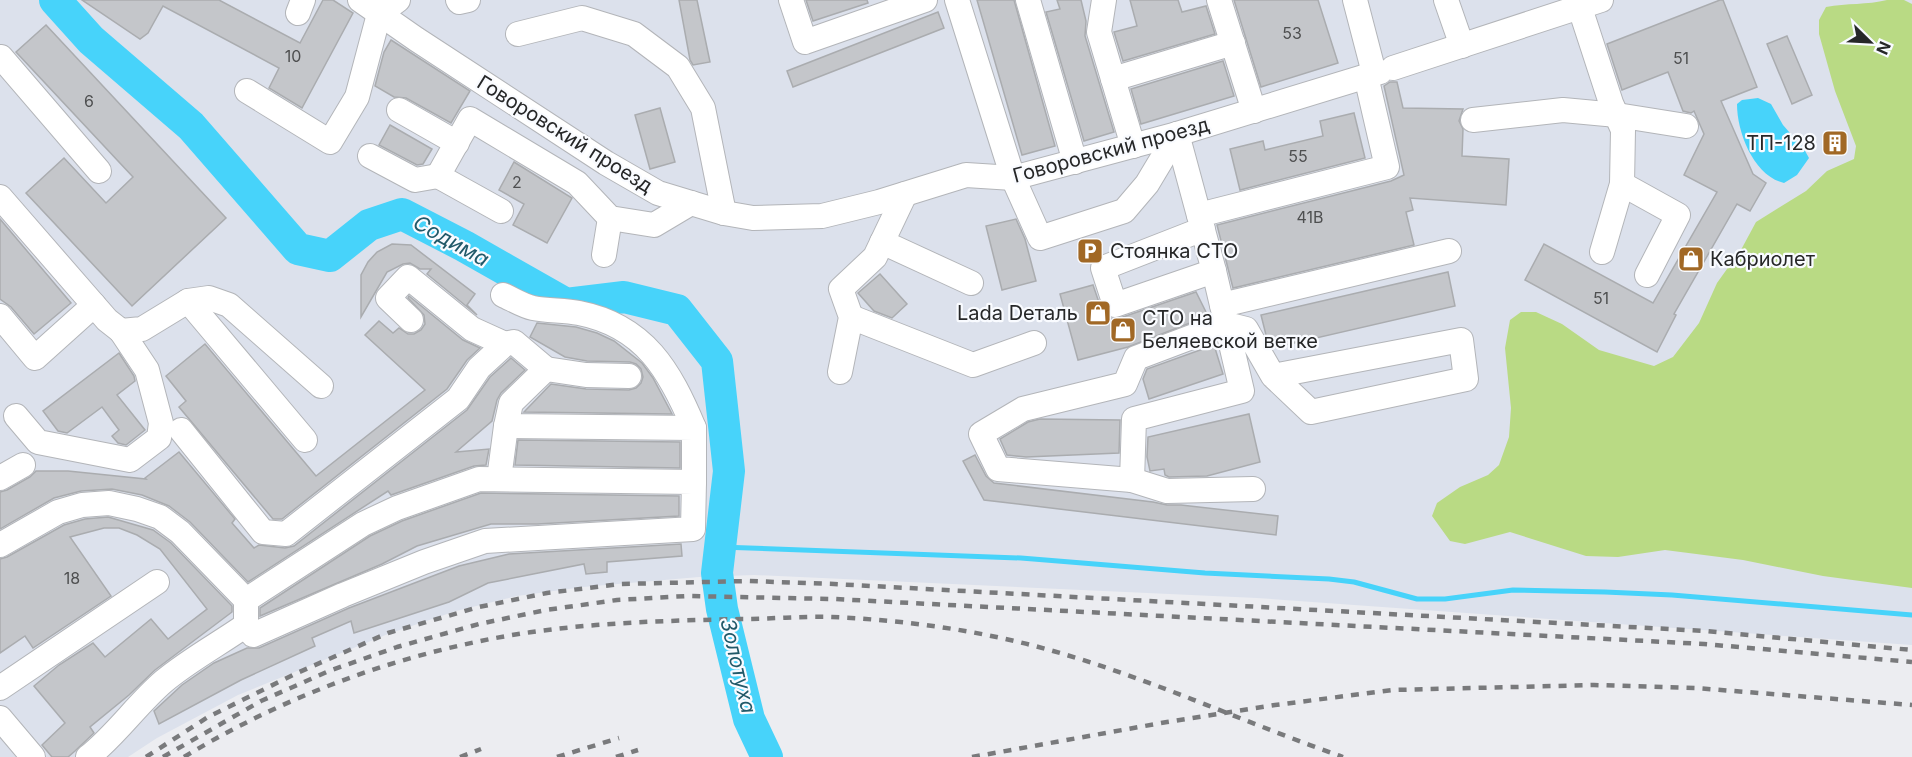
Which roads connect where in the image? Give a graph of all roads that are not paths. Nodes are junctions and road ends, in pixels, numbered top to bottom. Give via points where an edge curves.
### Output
1 (458, 0) edge
2 (468, 0) edge
3 (790, 0) edge
4 (925, 0) edge
5 (957, 0) edge
6 (1028, 0) edge
7 (1104, 0) edge
8 (1219, 0) edge
9 (1355, 0) edge
10 (1446, 0) edge
11 (379, 4) edge
12 (1591, 4) edge
13 (869, 9) edge
14 (518, 34) dead end
15 (1233, 43) junction
16 (1462, 46) junction
17 (0, 57) edge
18 (1378, 72) junction
19 (1113, 79) junction
20 (247, 91) dead end
21 (399, 110) dead end
22 (1254, 111) junction
23 (1617, 115) junction
24 (1473, 120) dead end
25 (1686, 126) dead end
26 (1177, 134) junction
27 (457, 143) junction
28 (1133, 146) junction
29 (370, 156) dead end
30 (1075, 162) junction
31 (99, 171) dead end
32 (438, 176) junction
33 (1013, 178) junction
34 (1622, 184) junction
35 (905, 194) junction
36 (0, 198) edge
37 (691, 203) junction
38 (501, 211) dead end
39 (724, 213) junction
40 (610, 218) junction
41 (1201, 222) junction
42 (882, 242) junction
43 (1449, 251) dead end
44 (1602, 252) dead end
45 (604, 255) dead end
46 (1214, 270) junction
47 (1647, 275) dead end
48 (971, 283) dead end
49 (503, 295) dead end
50 (188, 301) junction
51 (94, 305) junction
52 (531, 308) junction
53 (1224, 315) junction
54 (0, 316) edge
55 (851, 317) junction
56 (411, 320) dead end
57 (121, 331) junction
58 (509, 343) junction
59 (1034, 343) dead end
60 (546, 369) junction
61 (840, 372) dead end
62 (629, 376) dead end
63 (1273, 376) junction
64 (321, 386) dead end
65 (16, 416) dead end
66 (506, 426) junction
67 (694, 428) junction
68 (181, 430) dead end
69 (305, 440) dead end
70 (22, 465) dead end
71 (0, 478) edge
72 (499, 479) junction
73 (1132, 480) junction
74 (694, 482) junction
75 (1253, 489) dead end
76 (0, 545) edge
77 (157, 582) dead end
78 (246, 600) junction
79 (246, 625) junction
80 (0, 688) edge
81 (0, 718) edge
82 (33, 757) edge
83 (88, 757) edge

1 - 2 street
3 - 13 street via 805,42
4 - 13 street
5 - 33 street
6 - 30 street
7 - 19 street via 1099,33
8 - 15 street
9 - 18 street
10 - 16 street
11 - 20 street via 357,97 330,142
11 - 37 street, Говоровский проезд via 416,39 606,164 658,193
12 - 16 street, Говоровский проезд
12 - 23 street
14 - 39 street via 582,18 634,34 678,67 703,108
15 - 19 street
15 - 22 street
16 - 18 street, Говоровский проезд
17 - 31 street
18 - 22 street, Говоровский проезд
18 - 41 street via 1387,167
19 - 28 street
21 - 27 street
22 - 26 street, Говоровский проезд
23 - 24 street via 1563,110
23 - 25 street
23 - 34 street via 1623,130
26 - 28 street, Говоровский проезд
26 - 33 street via 1148,184 1124,211 1040,238
26 - 41 street
27 - 32 street
27 - 40 street via 470,119 577,183
28 - 30 street, Говоровский проезд
29 - 32 street via 415,180
30 - 33 street, Говоровский проезд
32 - 38 street
33 - 35 street, Говоровский проезд via 966,175
34 - 44 street
34 - 47 street via 1678,215
35 - 39 street, Говоровский проезд via 822,216 753,218
35 - 42 street
36 - 51 street
37 - 39 street, Говоровский проезд
37 - 40 street via 654,225
40 - 45 street
41 - 46 street
41 - 46 street via 1103,268 1114,305
42 - 48 street
42 - 55 street via 875,257 842,289
43 - 53 street
46 - 53 street
49 - 52 street
50 - 57 street via 142,328
50 - 64 street via 209,298 229,305
50 - 69 street
51 - 54 street via 35,358
51 - 57 street
52 - 58 street
52 - 67 street via 596,317 626,331 665,368
53 - 63 street via 1246,329
53 - 73 street via 1242,391 1134,419
53 - 73 street via 1136,358 1125,384 1023,410 981,434 998,469
55 - 59 street via 973,365
55 - 61 street
56 - 58 street via 388,298 408,277 472,328
57 - 65 street via 147,370 161,423 159,438 130,460 38,442
58 - 60 street
58 - 68 street via 479,368 458,399 286,534 262,532
60 - 62 street
60 - 66 street via 511,403
63 - 63 street via 1461,340 1466,379 1311,412
66 - 67 street
66 - 72 street
67 - 74 street
70 - 71 street
72 - 74 street
72 - 78 street via 479,479 363,524
73 - 75 street via 1167,491
74 - 79 street via 693,529 485,541 424,562 253,635
76 - 78 street via 58,512 82,505 109,503 137,509 160,517 180,532
77 - 80 street
78 - 79 street
79 - 83 street via 166,680
81 - 82 street

